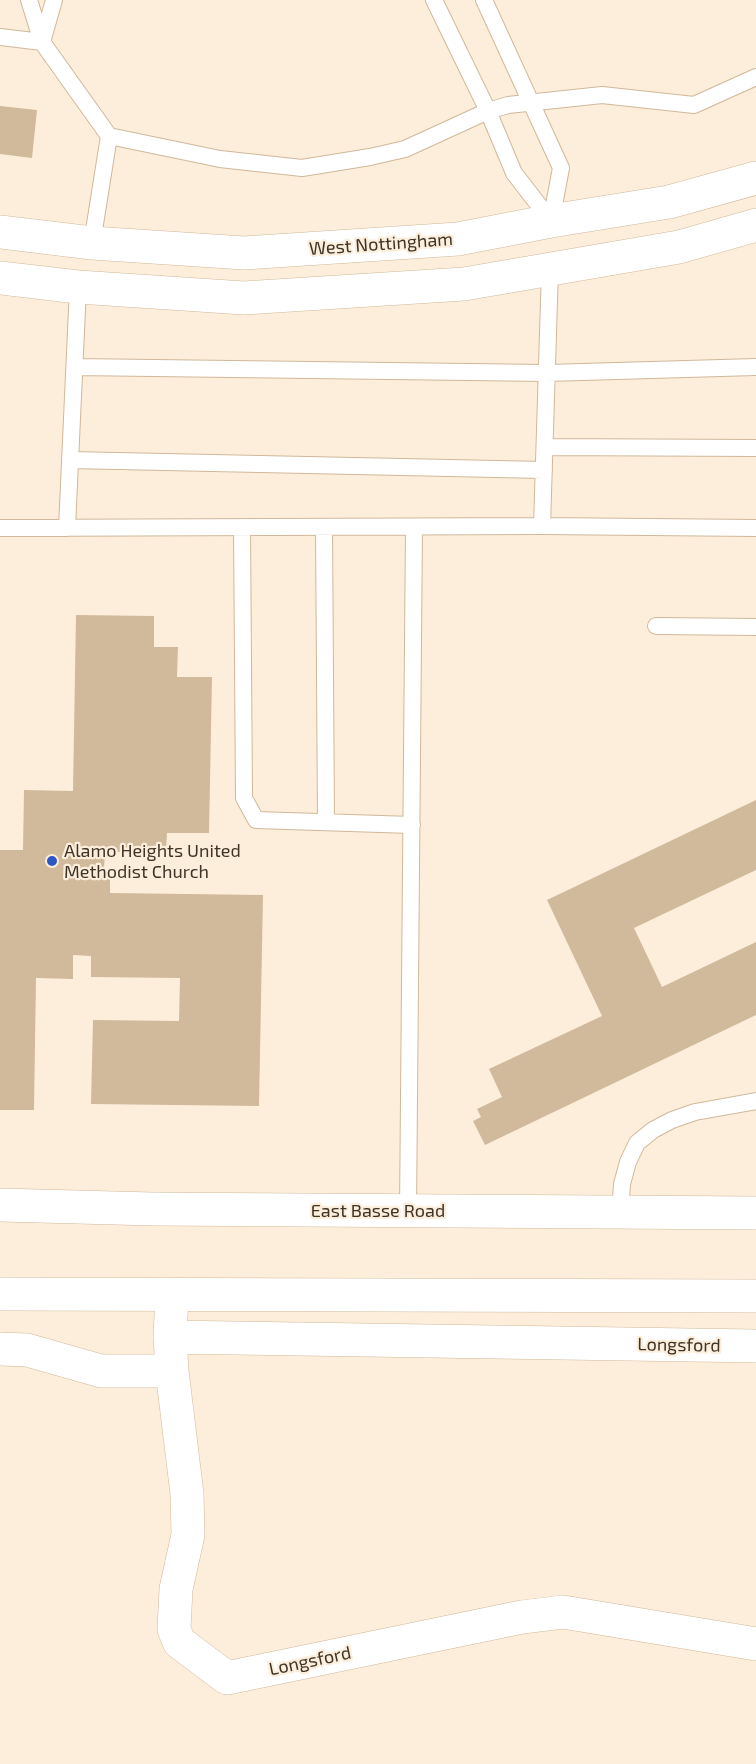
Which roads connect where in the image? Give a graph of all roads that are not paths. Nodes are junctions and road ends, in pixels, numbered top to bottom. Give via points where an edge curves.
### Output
1 (29, 0) edge
2 (54, 0) edge
3 (434, 0) edge
4 (484, 0) edge
5 (0, 37) edge
6 (42, 42) junction
7 (756, 77) edge
8 (530, 102) junction
9 (488, 111) junction
10 (109, 136) junction
11 (756, 178) edge
12 (551, 221) junction
13 (756, 225) edge
14 (0, 232) edge
15 (92, 243) junction
16 (550, 269) junction
17 (0, 278) edge
18 (78, 287) junction
19 (75, 367) junction
20 (756, 368) edge
21 (547, 373) junction
22 (545, 447) junction
23 (756, 448) edge
24 (70, 460) junction
25 (544, 470) junction
26 (542, 526) junction
27 (242, 527) junction
28 (324, 527) junction
29 (414, 527) junction
30 (0, 528) edge
31 (67, 528) junction
32 (756, 528) edge
33 (656, 626) dead end
34 (756, 627) edge
35 (326, 822) junction
36 (412, 825) junction
37 (756, 1101) edge
38 (0, 1205) edge
39 (408, 1211) junction
40 (620, 1213) junction
41 (756, 1214) edge
42 (0, 1294) edge
43 (172, 1295) junction
44 (756, 1296) edge
45 (170, 1337) junction
46 (756, 1346) edge
47 (0, 1349) edge
48 (172, 1371) junction
49 (756, 1644) edge

1 - 6 lane
2 - 6 lane
3 - 9 lane
4 - 8 lane
5 - 6 lane
6 - 10 lane
7 - 8 lane via 694,105 602,95
8 - 9 lane
8 - 12 lane via 561,168
9 - 10 lane via 405,149 302,168 220,159
9 - 12 lane via 514,173
10 - 15 lane
11 - 12 street, West Nottingham via 669,202
12 - 15 street, West Nottingham via 458,239 244,253
12 - 16 street
13 - 16 street via 679,247
14 - 15 street, West Nottingham
15 - 18 street
16 - 18 street via 464,284 244,298
16 - 21 lane
17 - 18 street
18 - 19 lane
19 - 21 lane
19 - 24 lane
20 - 21 lane
21 - 22 lane
22 - 23 lane
22 - 25 lane
24 - 25 lane
24 - 31 lane
25 - 26 lane
26 - 29 lane
26 - 32 lane
27 - 28 lane
27 - 31 lane
27 - 35 lane via 244,798 256,820
28 - 29 lane
28 - 35 lane
29 - 36 lane
30 - 31 lane
33 - 34 lane
35 - 36 lane
36 - 39 lane
37 - 40 lane via 695,1112 645,1136 628,1162
38 - 39 street, East Basse Road
39 - 40 street, East Basse Road
40 - 41 street, East Basse Road
42 - 43 street
43 - 44 street
43 - 45 street, Longsford
45 - 46 street, Longsford
45 - 48 street, Longsford
47 - 48 street via 27,1350 101,1371
48 - 49 street, Longsford via 188,1535 176,1589 174,1629 178,1642 227,1678 563,1612

